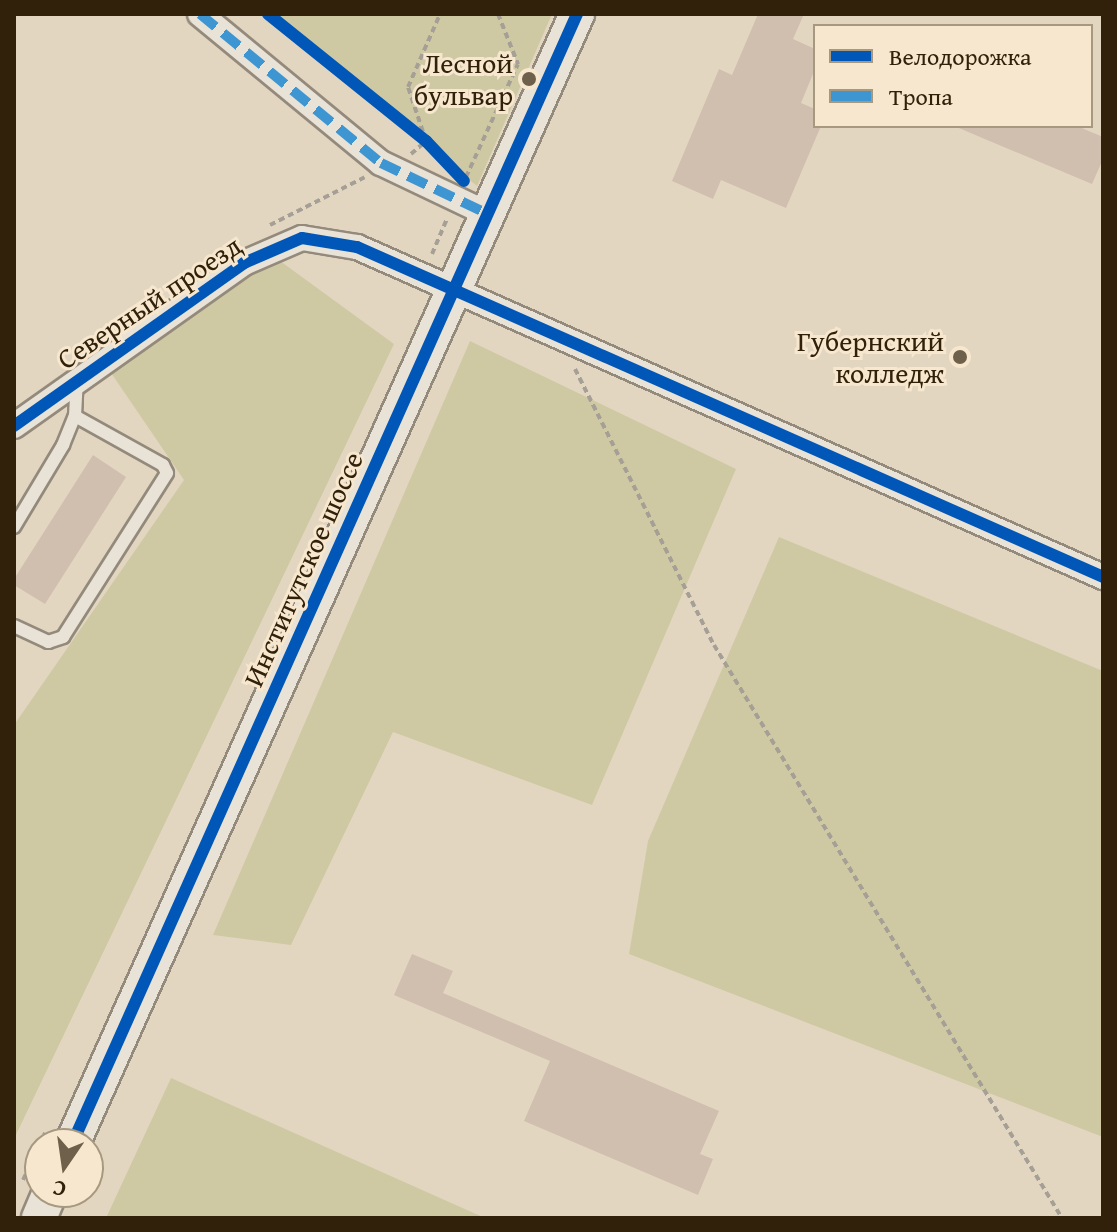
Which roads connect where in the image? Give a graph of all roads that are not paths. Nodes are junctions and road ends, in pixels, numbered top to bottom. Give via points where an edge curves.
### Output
1 (200, 14) edge
2 (577, 14) edge
3 (488, 214) junction
4 (453, 292) junction
5 (77, 380) junction
6 (75, 416) junction
7 (14, 426) edge
8 (14, 527) edge
9 (1103, 577) edge
10 (14, 626) edge
11 (79, 1128) edge

1 - 3 street via 394,169
2 - 3 street, Институтское шоссе
3 - 4 street, Институтское шоссе
4 - 5 street, Северный проезд via 357,247 302,238 244,263
4 - 9 street, Северный проезд
4 - 11 street, Институтское шоссе
5 - 6 lane
5 - 7 street, Северный проезд
6 - 8 lane
6 - 10 lane via 163,465 167,473 63,637 48,642

